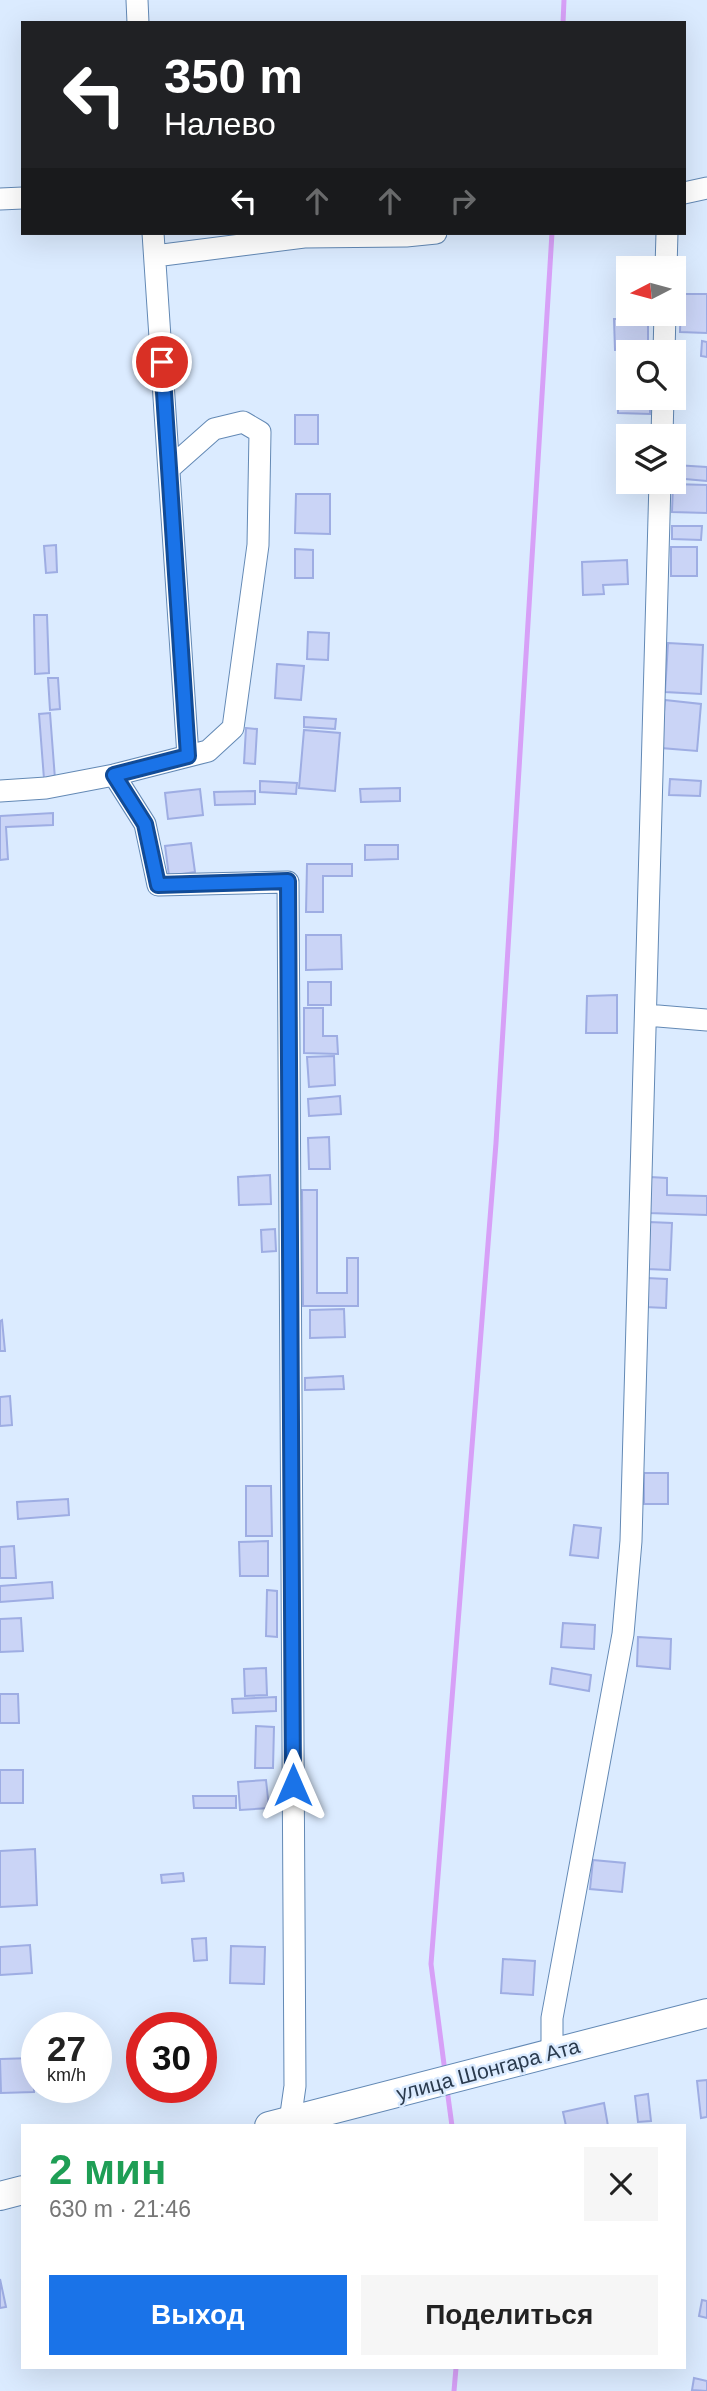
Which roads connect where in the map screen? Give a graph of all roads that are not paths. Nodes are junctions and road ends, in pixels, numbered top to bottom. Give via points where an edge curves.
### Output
1 (137, 0) edge
2 (138, 21) edge
3 (707, 188) edge
4 (686, 193) edge
5 (21, 198) edge
6 (0, 199) edge
7 (153, 235) edge
8 (416, 235) edge
9 (667, 235) edge
10 (155, 256) junction
11 (666, 256) edge
12 (170, 468) junction
13 (660, 494) edge
14 (188, 756) junction
15 (114, 775) junction
16 (0, 792) edge
17 (646, 1015) junction
18 (707, 1020) edge
19 (707, 2013) edge
20 (552, 2053) junction
21 (280, 2124) edge
22 (21, 2191) edge
23 (0, 2196) edge

1 - 2 street
3 - 4 street
5 - 6 street
7 - 10 street
8 - 10 street via 304,237
9 - 11 street
10 - 12 street
12 - 14 street
12 - 14 street via 214,429 243,422 260,432 258,545 233,728 208,751
13 - 17 street
14 - 15 street
15 - 16 street
15 - 21 street via 145,824 158,885 288,881 295,2086
17 - 18 street
17 - 20 street via 631,1541 624,1621 552,2018
19 - 20 main road, улица Шонгара Ата
20 - 21 main road, улица Шонгара Ата
22 - 23 main road

